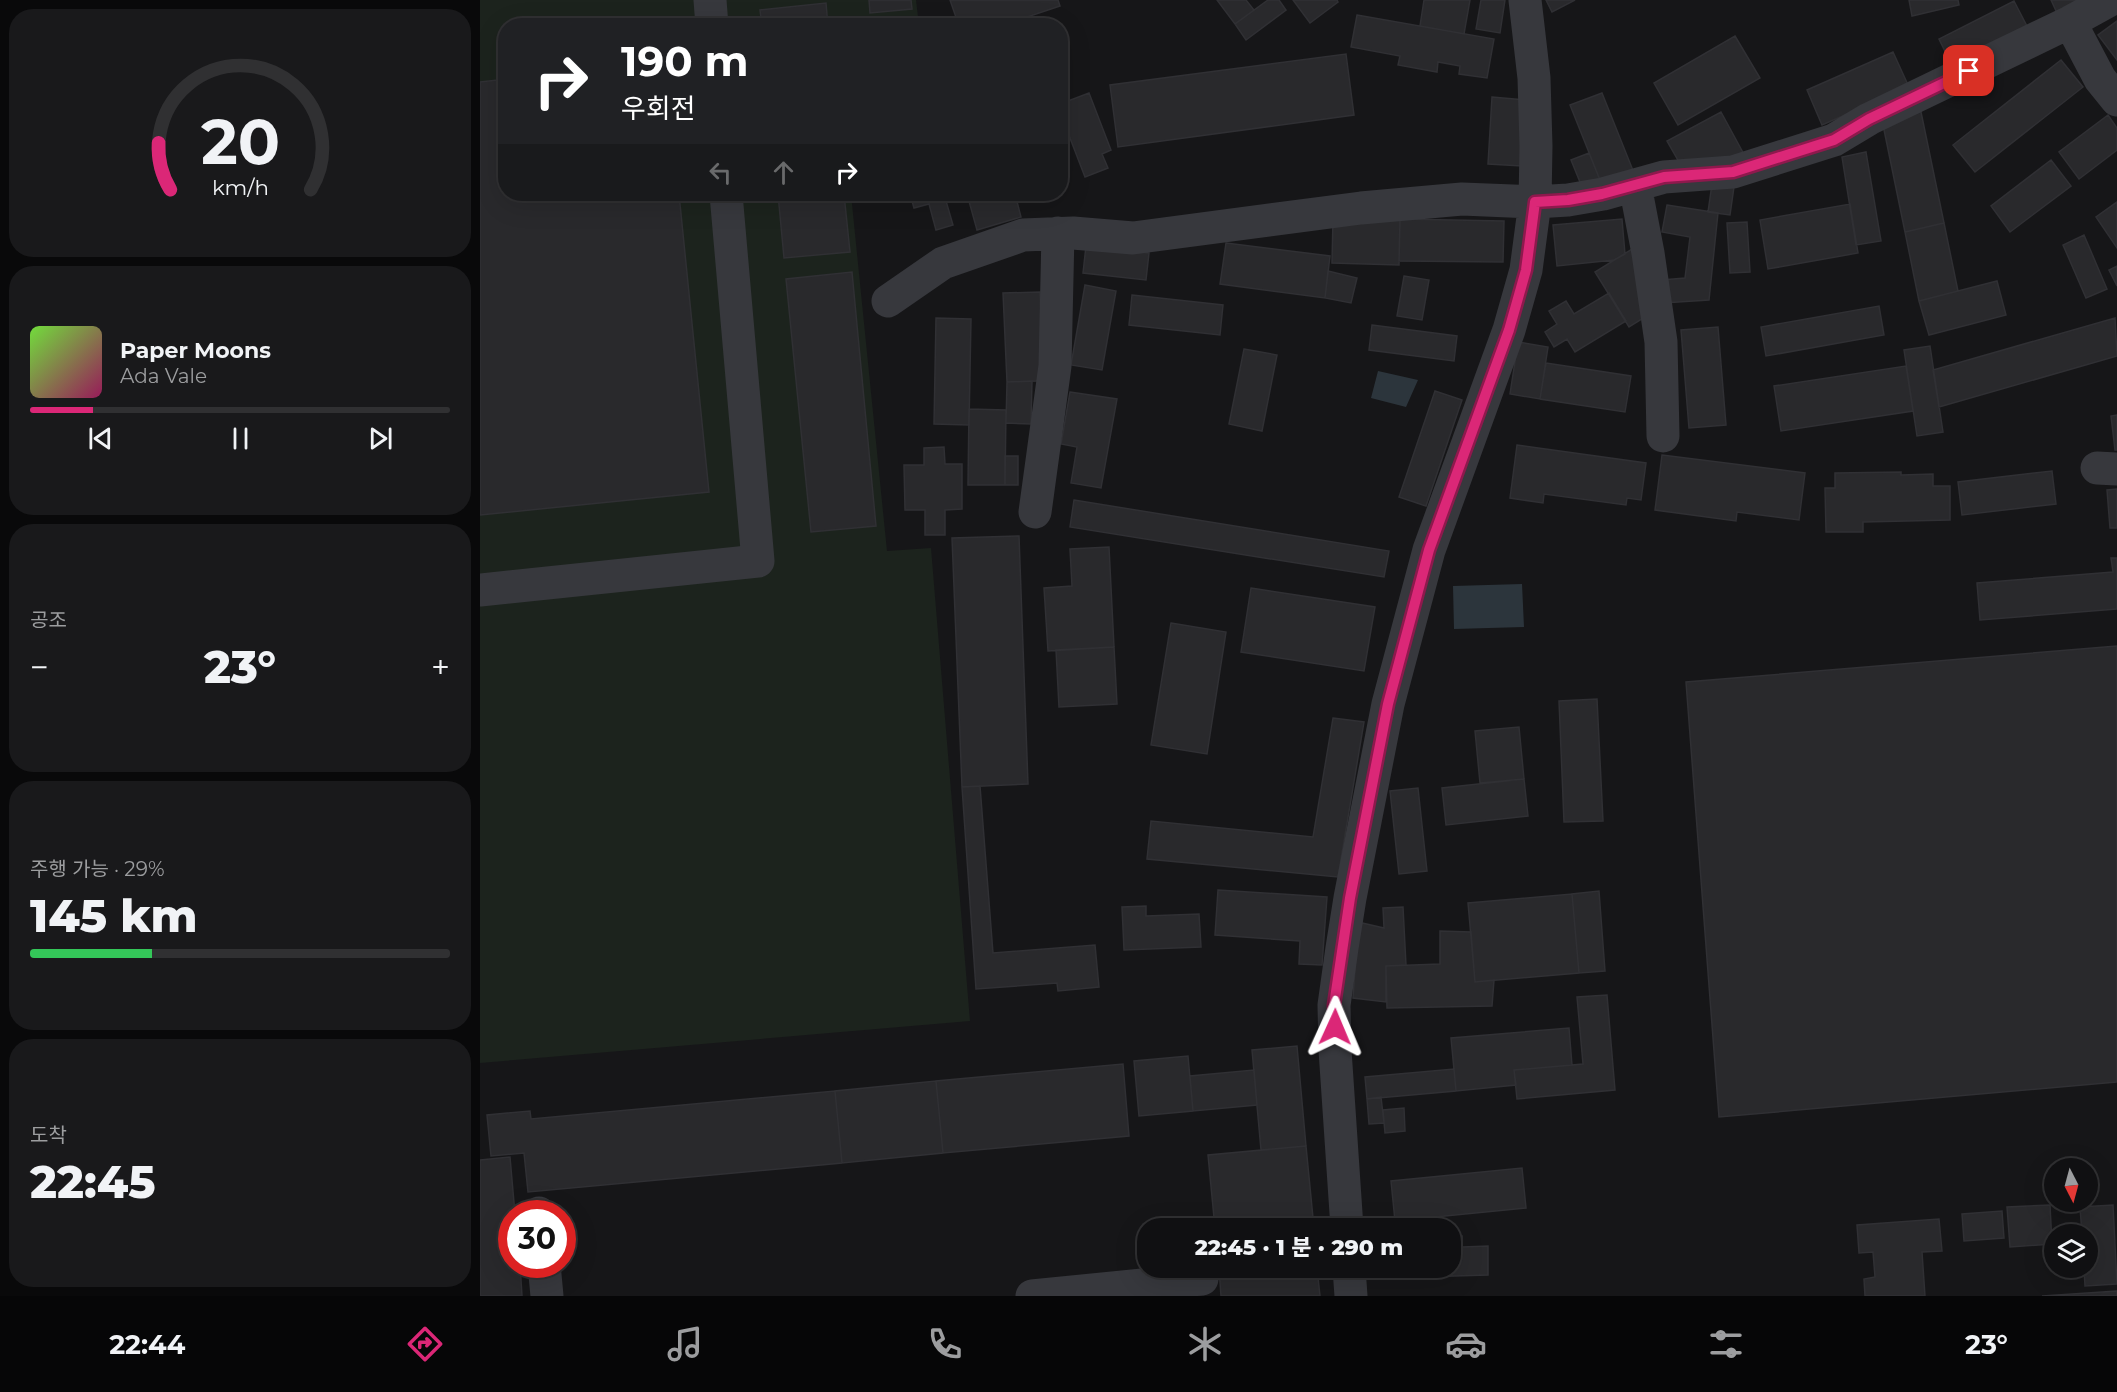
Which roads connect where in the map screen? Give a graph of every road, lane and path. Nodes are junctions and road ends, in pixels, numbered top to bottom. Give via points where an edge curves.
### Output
1 (710, 0) edge
2 (1525, 0) edge
3 (2110, 0) edge
4 (711, 18) edge
5 (2070, 22) junction
6 (2117, 100) edge
7 (1635, 185) junction
8 (727, 201) edge
9 (1535, 202) junction
10 (1058, 233) junction
11 (888, 301) dead end
12 (1663, 436) dead end
13 (1035, 512) dead end
14 (480, 590) edge
15 (1346, 1218) edge
16 (545, 1278) edge
17 (1350, 1278) edge
18 (1202, 1279) dead end
19 (547, 1296) edge
20 (1032, 1296) edge
21 (1351, 1296) edge

1 - 4 street
2 - 9 street via 1534,78
3 - 5 street
5 - 6 street via 2100,79
5 - 7 street via 1869,119 1834,140 1733,172 1664,177
7 - 9 street via 1568,200
7 - 12 street via 1661,342
8 - 14 street via 758,561
9 - 10 street via 1462,199 1361,208 1133,238
9 - 15 street via 1526,270 1509,330 1423,572 1388,704 1350,898 1334,1005
10 - 11 street via 1023,235 943,263
10 - 13 street via 1055,366
16 - 19 street
17 - 21 street
18 - 20 street

